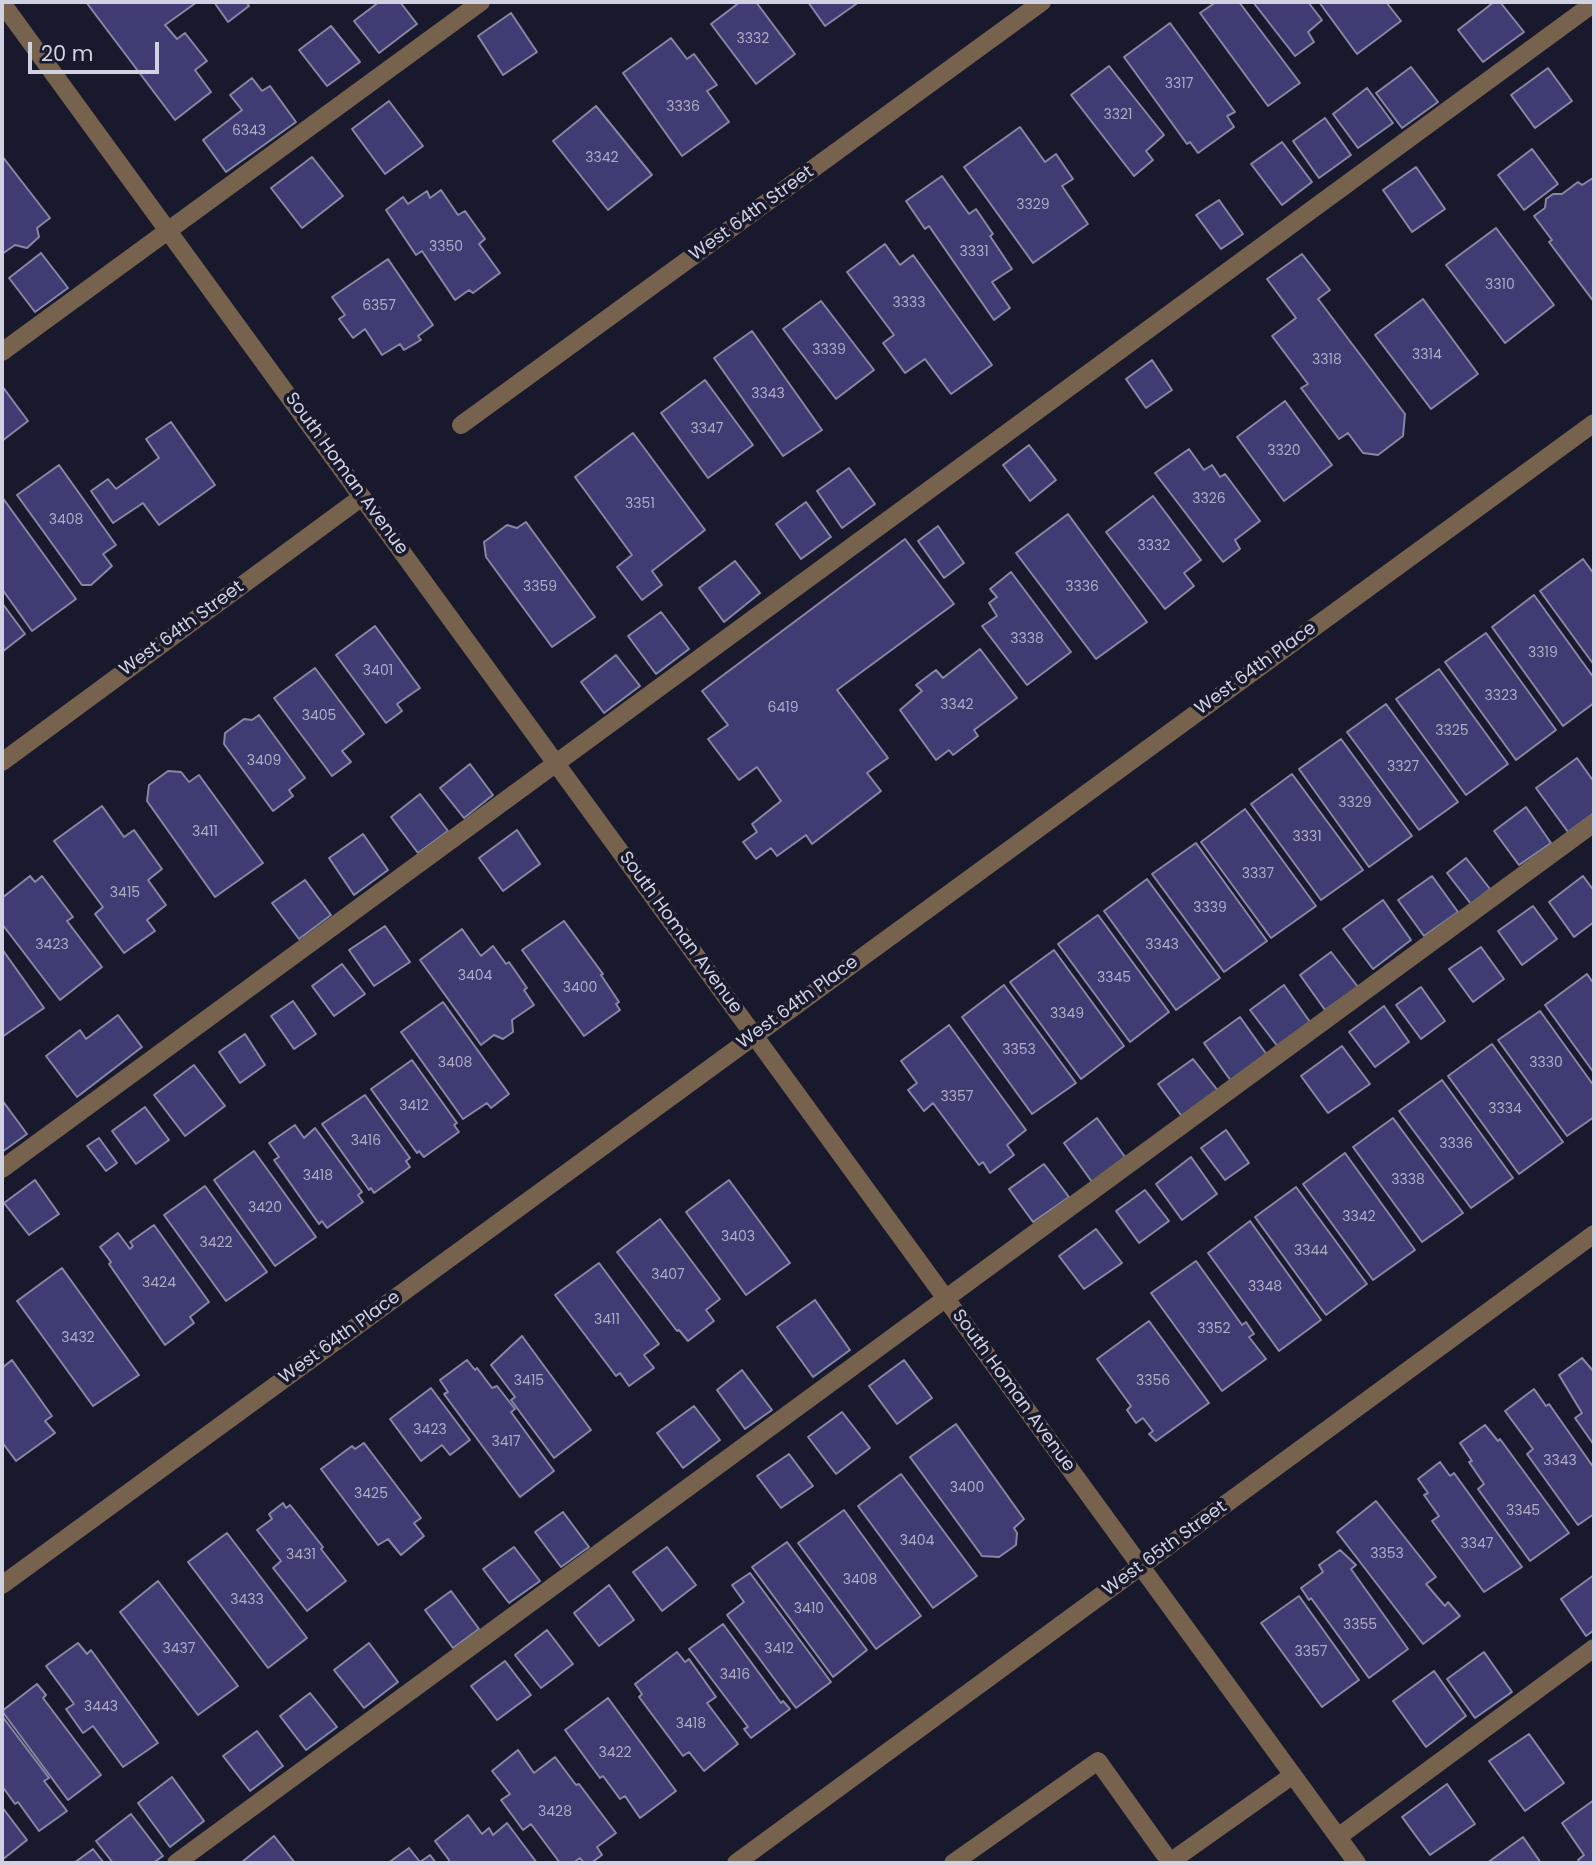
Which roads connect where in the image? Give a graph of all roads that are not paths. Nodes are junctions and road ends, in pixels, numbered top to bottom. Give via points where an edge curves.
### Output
1 (2, 2) edge
2 (481, 2) edge
3 (1042, 2) edge
4 (1594, 3) edge
5 (168, 230) junction
6 (2, 352) edge
7 (1594, 422) edge
8 (461, 425) dead end
9 (362, 497) junction
10 (2, 762) edge
11 (556, 763) junction
12 (1594, 823) edge
13 (754, 1035) junction
14 (2, 1169) edge
15 (1594, 1234) edge
16 (946, 1298) junction
17 (1141, 1566) junction
18 (2, 1585) edge
19 (1594, 1648) edge
20 (1293, 1775) junction
21 (1338, 1837) junction
22 (176, 1863) edge
23 (736, 1863) edge
24 (953, 1863) edge
25 (1357, 1863) edge

1 - 5 street, South Homan Avenue
2 - 5 street
3 - 8 street, West 64th Street
4 - 11 street
5 - 6 street
5 - 9 street, South Homan Avenue
7 - 13 street, West 64th Place
9 - 10 street, West 64th Street
9 - 11 street, South Homan Avenue
11 - 13 street, South Homan Avenue
11 - 14 street
12 - 16 street
13 - 16 street, South Homan Avenue
13 - 18 street, West 64th Place
15 - 17 street, West 65th Street
16 - 17 street, South Homan Avenue
16 - 22 street
17 - 20 street, South Homan Avenue
17 - 23 street, West 65th Street
19 - 21 street
20 - 21 street, South Homan Avenue
20 - 24 street via 1170,1862 1098,1760
21 - 25 street, South Homan Avenue

